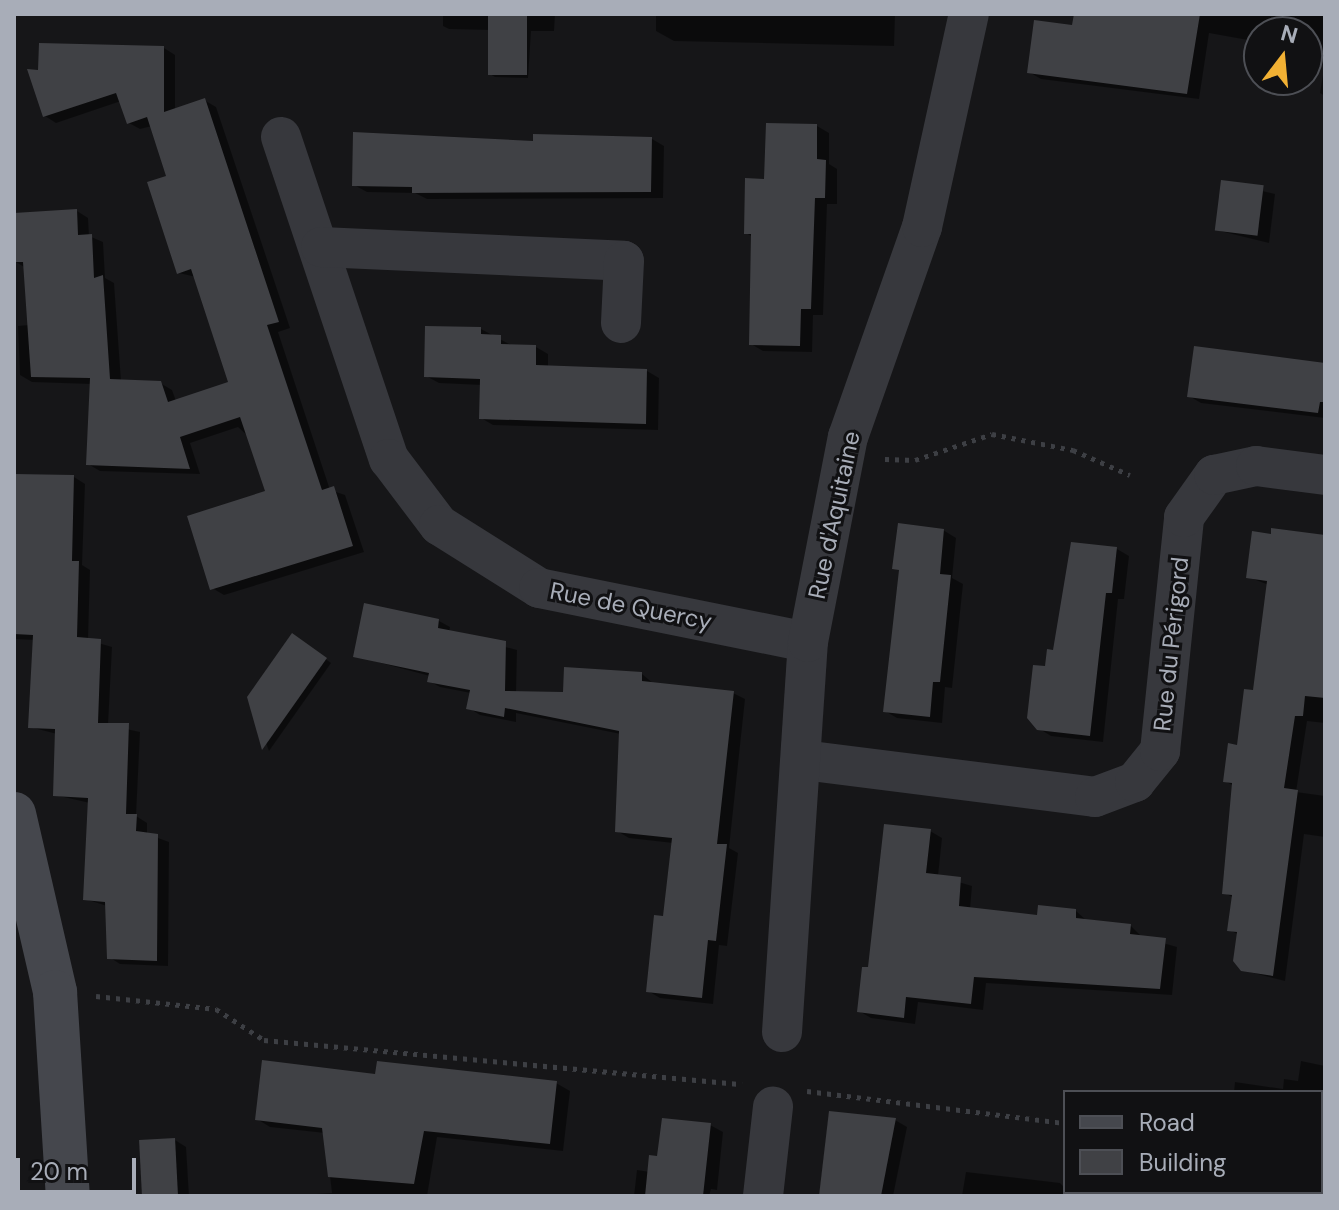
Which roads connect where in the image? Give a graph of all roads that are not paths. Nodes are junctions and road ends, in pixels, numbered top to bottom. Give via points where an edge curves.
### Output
1 (969, 14) edge
2 (281, 137) dead end
3 (321, 247) junction
4 (621, 323) dead end
5 (1325, 475) edge
6 (808, 642) junction
7 (803, 760) junction
8 (14, 814) edge
9 (782, 1032) dead end
10 (770, 1093) road end
11 (68, 1196) edge
12 (763, 1196) edge

1 - 6 street, Rue d'Aquitaine via 922,227 844,458
2 - 3 street, Rue de Quercy
3 - 4 street via 624,261
3 - 6 street, Rue de Quercy via 389,459 439,525 539,588
5 - 7 street, Rue du Périgord via 1256,466 1214,475 1184,517 1160,751 1135,782 1095,797
6 - 7 street, Rue d'Aquitaine
7 - 9 street, Rue d'Aquitaine
8 - 11 street via 55,992
10 - 12 street

